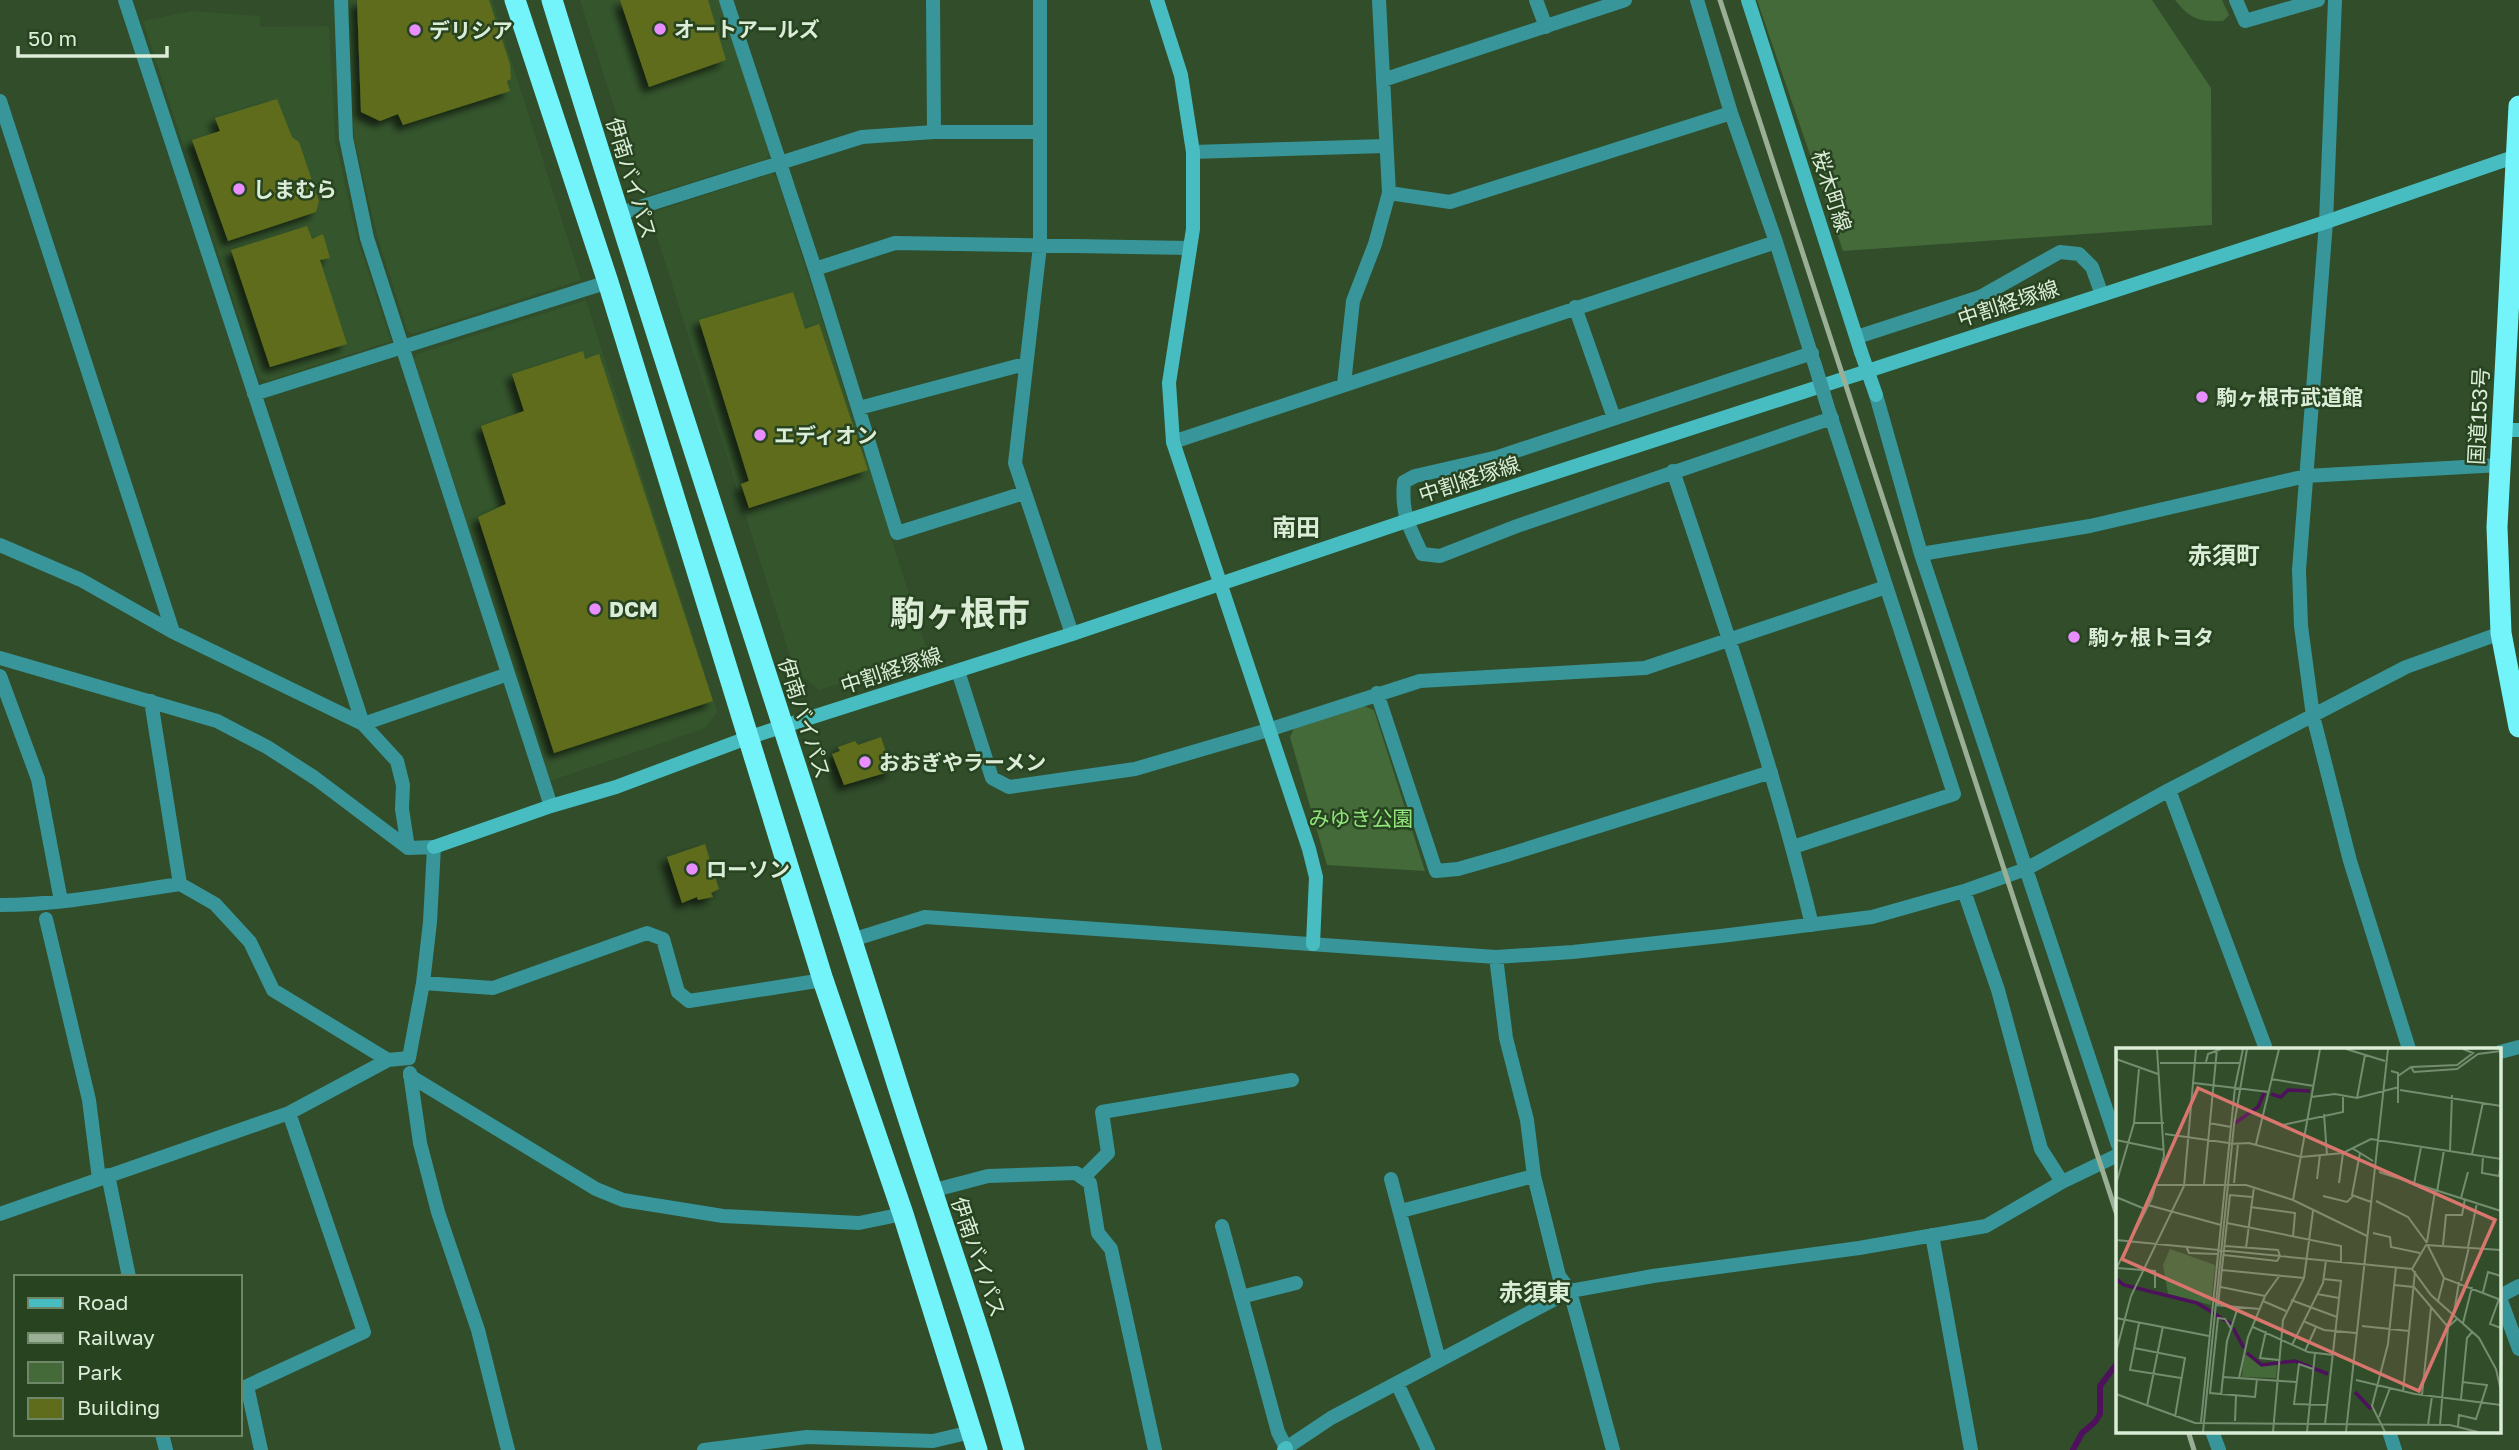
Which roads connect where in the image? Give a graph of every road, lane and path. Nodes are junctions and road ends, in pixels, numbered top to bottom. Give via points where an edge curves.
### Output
1 (125, 0) edge
2 (341, 0) edge
3 (515, 0) edge
4 (552, 0) edge
5 (726, 0) edge
6 (933, 0) edge
7 (1040, 0) edge
8 (1157, 0) edge
9 (1380, 0) edge
10 (1536, 0) edge
11 (1625, 0) edge
12 (1697, 0) edge
13 (1748, 0) edge
14 (2236, 0) edge
15 (2318, 0) edge
16 (2335, 0) edge
17 (1546, 27) junction
18 (1383, 80) junction
19 (0, 101) edge
20 (2519, 106) edge
21 (1731, 113) junction
22 (934, 132) junction
23 (1038, 132) junction
24 (1385, 146) junction
25 (1193, 152) junction
26 (2518, 155) edge
27 (779, 162) junction
28 (1389, 193) junction
29 (618, 215) junction
30 (2326, 222) junction
31 (1776, 242) junction
32 (1040, 246) junction
33 (1190, 248) junction
34 (815, 269) junction
35 (608, 282) junction
36 (2102, 295) junction
37 (1575, 307) junction
38 (1859, 344) junction
39 (403, 347) junction
40 (1813, 357) junction
41 (1025, 364) junction
42 (1344, 384) junction
43 (254, 394) junction
44 (859, 408) junction
45 (1830, 413) junction
46 (1614, 418) junction
47 (2511, 430) edge
48 (1173, 442) junction
49 (2500, 465) junction
50 (1673, 471) junction
51 (2306, 476) junction
52 (1024, 493) junction
53 (1406, 521) junction
54 (0, 545) edge
55 (1921, 554) junction
56 (1219, 584) junction
57 (1886, 587) junction
58 (173, 632) junction
59 (2501, 633) junction
60 (1072, 634) junction
61 (1729, 639) junction
62 (0, 658) edge
63 (958, 671) junction
64 (508, 674) junction
65 (0, 676) edge
66 (1377, 693) junction
67 (151, 701) junction
68 (2313, 716) junction
69 (363, 724) junction
70 (782, 727) junction
71 (2519, 727) edge
72 (1268, 730) junction
73 (747, 738) junction
74 (1771, 772) junction
75 (2169, 790) junction
76 (551, 806) junction
77 (434, 847) junction
78 (1793, 847) junction
79 (408, 848) junction
80 (2026, 869) junction
81 (180, 884) junction
82 (1964, 891) junction
83 (61, 901) junction
84 (0, 905) edge
85 (46, 919) dead end
86 (1812, 925) junction
87 (852, 940) junction
88 (1313, 944) junction
89 (1496, 957) junction
90 (823, 980) junction
91 (424, 984) junction
92 (2519, 1046) edge
93 (2266, 1048) edge
94 (2409, 1048) edge
95 (2502, 1051) edge
96 (409, 1058) junction
97 (388, 1060) junction
98 (410, 1076) junction
99 (1292, 1080) dead end
100 (289, 1113) junction
101 (2116, 1138) edge
102 (2116, 1156) edge
103 (1534, 1176) junction
104 (103, 1177) junction
105 (1083, 1178) junction
106 (1391, 1179) dead end
107 (2062, 1182) junction
108 (931, 1191) junction
109 (1401, 1211) junction
110 (0, 1214) edge
111 (903, 1214) junction
112 (1222, 1226) dead end
113 (1932, 1235) junction
114 (128, 1275) edge
115 (1296, 1283) dead end
116 (2519, 1286) edge
117 (1570, 1291) junction
118 (2502, 1296) edge
119 (1241, 1297) junction
120 (2502, 1302) edge
121 (2519, 1349) edge
122 (1439, 1360) junction
123 (1396, 1383) junction
124 (2212, 1432) edge
125 (2389, 1432) edge
126 (974, 1441) edge
127 (1285, 1449) edge
128 (261, 1450) edge
129 (508, 1450) edge
130 (704, 1450) edge
131 (1014, 1450) edge
132 (1155, 1450) edge
133 (1428, 1450) edge
134 (1613, 1450) edge
135 (1971, 1450) edge
136 (2219, 1450) edge
137 (2395, 1450) edge

1 - 43 street
2 - 39 street via 346,138 367,238
3 - 35 highway
4 - 29 highway, 伊南バイパス
5 - 27 street
6 - 22 street
7 - 23 street
8 - 25 street via 1181,75
9 - 18 street
10 - 17 street
11 - 17 street
12 - 21 street
13 - 38 street, 桜木町線
14 - 15 street via 2245,21
16 - 30 street
17 - 18 street
18 - 24 street
19 - 58 street
20 - 26 highway, 国道153号
21 - 28 street via 1450,202
21 - 31 street
22 - 23 street
22 - 27 street via 862,137
23 - 32 street
24 - 25 street
24 - 28 street
25 - 33 street
26 - 30 street, 中割経塚線
26 - 47 highway, 国道153号 via 2506,334
27 - 29 street
27 - 34 street
28 - 42 street via 1353,301
29 - 70 highway, 伊南バイパス
30 - 36 street, 中割経塚線
30 - 51 street
31 - 37 street
31 - 40 street
32 - 33 street
32 - 34 street via 895,243
32 - 41 street
33 - 48 street via 1169,383
34 - 44 street
35 - 39 street
35 - 73 highway
36 - 38 street via 2092,267 2079,254 2060,252 1980,297
36 - 53 street, 中割経塚線
37 - 42 street
37 - 46 street
38 - 55 street, 桜木町線, bridge
39 - 43 street
39 - 64 street
40 - 45 street, bridge
40 - 46 street
41 - 44 street
41 - 52 street via 1015,463
42 - 48 street
43 - 69 street
44 - 52 street via 897,533
45 - 50 street
45 - 57 street
46 - 53 street via 1498,457 1415,475 1404,482
47 - 49 highway, 国道153号
48 - 56 street
49 - 51 street
49 - 59 highway, 国道153号
50 - 53 street via 1440,556 1422,554
50 - 61 street
51 - 55 street via 2090,526
51 - 68 street via 2299,570
52 - 60 street
53 - 56 street, 中割経塚線
54 - 58 street via 81,580
55 - 80 street
56 - 60 street, 中割経塚線
56 - 72 street
57 - 61 street
57 - 78 street via 1954,794
58 - 69 street
59 - 68 street via 2406,667
59 - 71 highway, 国道153号
60 - 63 street, 中割経塚線
61 - 66 street via 1645,667 1420,681
61 - 74 street
62 - 67 street
63 - 70 street, 中割経塚線
63 - 72 street via 992,778 1009,786 1135,769
64 - 69 street
64 - 76 street
65 - 83 street via 38,779
66 - 72 street
66 - 74 street via 1436,871 1507,855
67 - 79 street via 217,722 267,747
67 - 81 street
68 - 75 street
68 - 94 street via 2350,861
69 - 79 street via 397,761
70 - 73 street, 中割経塚線
70 - 87 highway, 伊南バイパス
72 - 88 street via 1316,877
73 - 76 street, 中割経塚線
73 - 90 highway
74 - 78 street
75 - 80 street
75 - 93 street
76 - 77 street, 中割経塚線
77 - 79 street
77 - 91 street
78 - 86 street
80 - 82 street
80 - 101 street
81 - 83 street
81 - 97 street via 215,904 250,942 273,990
82 - 86 street via 1872,917
82 - 107 street via 1998,990 2040,1149
83 - 84 street
85 - 104 street
86 - 89 street
87 - 88 street via 925,916
87 - 108 highway, 伊南バイパス
88 - 89 street
89 - 103 street via 1506,1038 1527,1120
90 - 91 street via 689,1001 678,992 663,939 647,933 493,988
90 - 111 highway
91 - 96 street
92 - 95 street
96 - 97 street
96 - 98 street
97 - 100 street
98 - 111 street via 596,1189 623,1200 723,1216 859,1223
98 - 129 street via 420,1143 438,1212 478,1331
99 - 105 street via 1102,1112 1108,1153
100 - 104 street
100 - 128 street via 364,1332 247,1386
102 - 107 street
103 - 109 street
103 - 117 street via 1559,1276
104 - 110 street
104 - 114 street
105 - 108 street via 1076,1173 988,1176
105 - 132 street via 1090,1183 1098,1233 1111,1249
106 - 109 street
107 - 113 street via 1986,1226
108 - 131 highway, 伊南バイパス
109 - 122 street
111 - 126 highway
112 - 119 street
113 - 117 street
113 - 135 street
115 - 119 street
116 - 118 street
117 - 122 street
117 - 134 street
119 - 127 street
120 - 121 street
122 - 123 street
123 - 127 street
123 - 133 street
124 - 136 street
125 - 137 street
126 - 130 street via 807,1437

